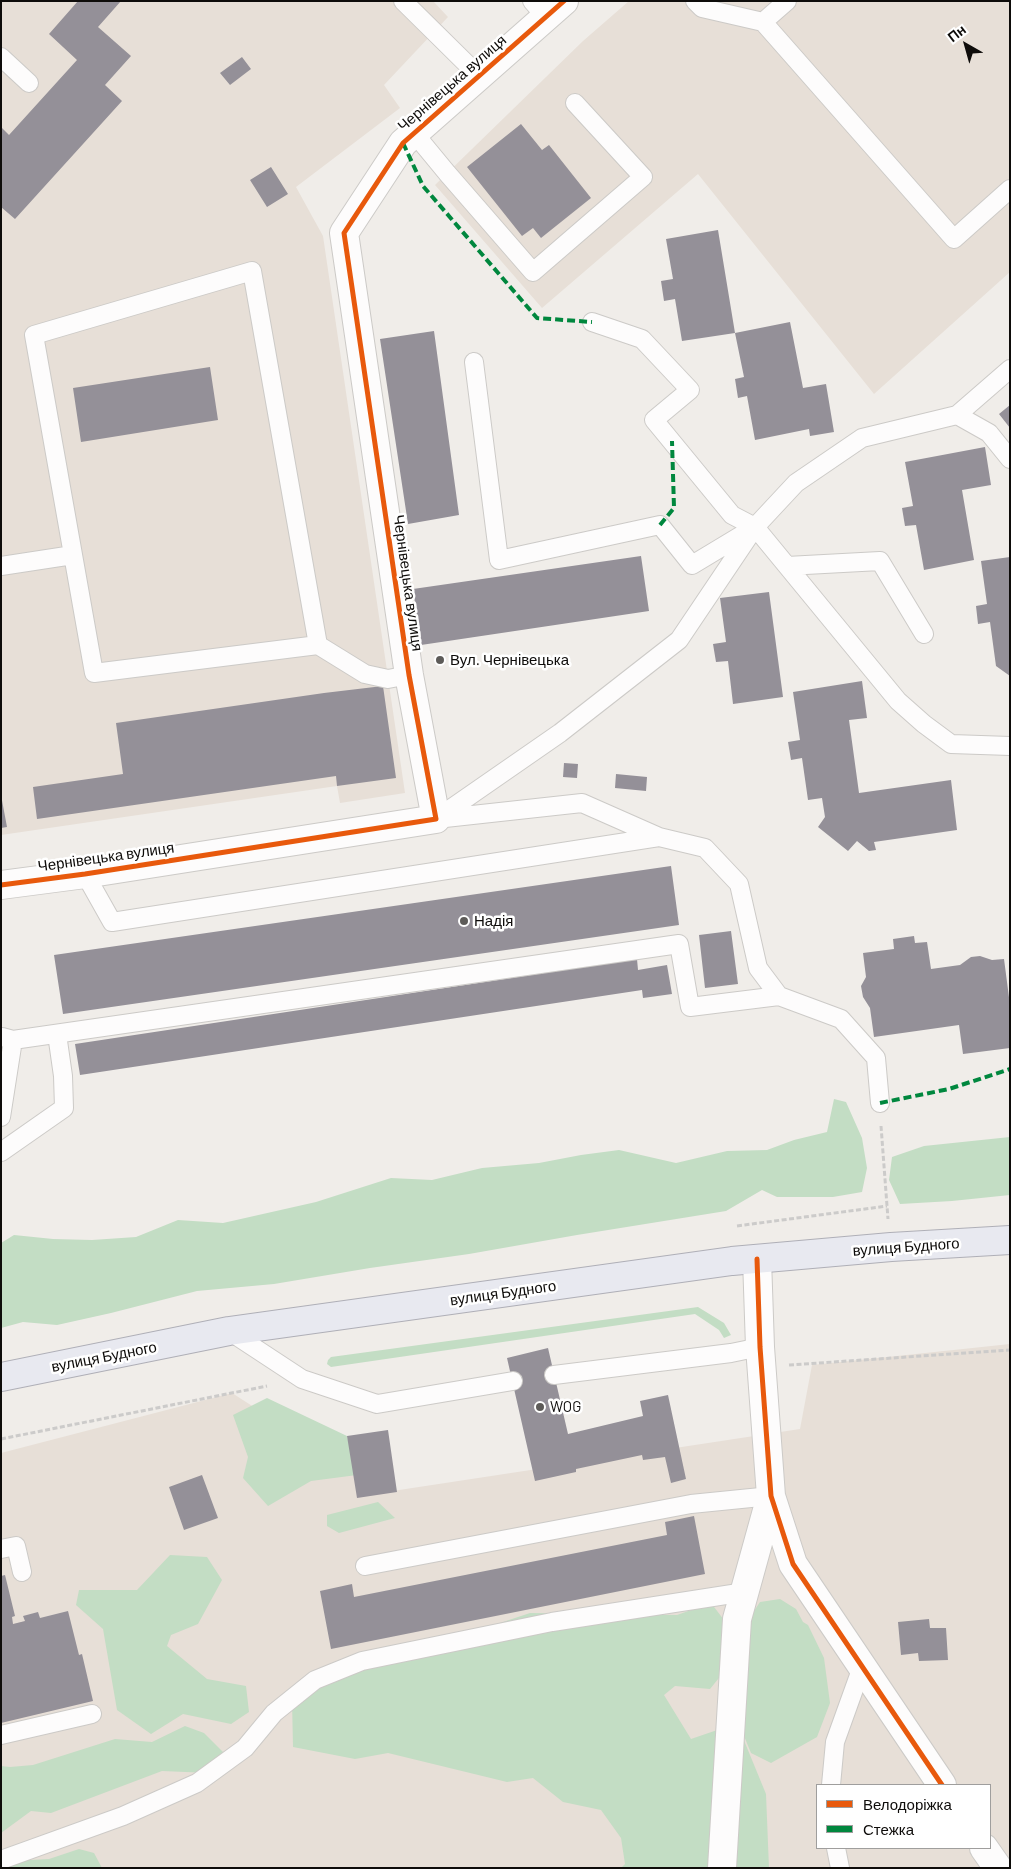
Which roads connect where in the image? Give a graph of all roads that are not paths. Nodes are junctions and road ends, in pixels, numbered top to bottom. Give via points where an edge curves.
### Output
1 (403, 1) edge
2 (695, 1) edge
3 (787, 1) edge
4 (547, 6) edge
5 (763, 22) junction
6 (1, 57) edge
7 (479, 76) junction
8 (29, 83) dead end
9 (576, 102) dead end
10 (414, 133) junction
11 (1010, 189) edge
12 (592, 322) dead end
13 (474, 362) dead end
14 (1010, 369) edge
15 (957, 415) junction
16 (1010, 459) edge
17 (756, 528) junction
18 (73, 555) junction
19 (1, 566) edge
20 (787, 566) junction
21 (924, 634) dead end
22 (318, 646) junction
23 (409, 675) junction
24 (1010, 746) edge
25 (436, 819) junction
26 (659, 837) junction
27 (85, 874) junction
28 (1, 885) edge
29 (779, 996) junction
30 (56, 1034) junction
31 (7, 1039) edge
32 (880, 1103) road end
33 (1, 1117) edge
34 (1, 1152) edge
35 (1010, 1240) edge
36 (757, 1259) junction
37 (229, 1332) junction
38 (761, 1357) junction
39 (554, 1374) dead end
40 (1, 1377) edge
41 (513, 1381) dead end
42 (771, 1496) junction
43 (1, 1550) edge
44 (365, 1566) dead end
45 (22, 1572) dead end
46 (745, 1592) junction
47 (862, 1667) junction
48 (92, 1714) dead end
49 (1, 1735) edge
50 (831, 1784) edge
51 (941, 1784) edge
52 (836, 1849) edge
53 (985, 1849) edge
54 (1, 1860) edge
55 (722, 1868) edge
56 (840, 1868) edge
57 (998, 1868) edge

1 - 7 lane
2 - 5 lane via 702,8
3 - 5 lane
4 - 7 street, Чернівецька вулиця
5 - 11 lane via 954,239
6 - 8 lane
7 - 10 street, Чернівецька вулиця
9 - 10 lane via 643,177 533,272
10 - 23 street, Чернівецька вулиця via 403,143 344,233
12 - 17 lane via 642,339 690,390 654,420 732,515
13 - 17 lane via 499,560 660,525 692,564
14 - 15 lane
15 - 16 lane via 989,433
15 - 17 lane via 862,438 796,483
17 - 20 lane
17 - 25 lane via 679,640 560,733
18 - 19 lane
18 - 22 lane via 94,673
18 - 22 lane via 34,334 252,271
20 - 21 lane via 880,561
20 - 24 lane via 898,701 924,724 951,744
22 - 23 lane via 365,674 388,679
23 - 25 street, Чернівецька вулиця
25 - 26 lane via 582,803
25 - 27 street, Чернівецька вулиця
26 - 27 lane via 112,922
26 - 29 lane via 705,848 739,884 758,968
27 - 28 street, Чернівецька вулиця
29 - 30 lane via 690,1007 679,944
29 - 32 lane via 841,1019 876,1058
30 - 31 lane
30 - 34 lane via 64,1108
31 - 33 lane
35 - 36 highway, вулиця Будного via 891,1246
36 - 37 highway, вулиця Будного
36 - 38 street
37 - 40 highway, вулиця Будного
37 - 41 lane via 302,1379 377,1404
38 - 39 lane via 731,1353
38 - 42 street
42 - 44 lane via 691,1504
42 - 46 street
42 - 47 street via 793,1564
43 - 45 lane via 16,1546
46 - 54 lane via 552,1622 362,1661 315,1680 274,1713 246,1748 197,1783 123,1816
46 - 55 street via 737,1619
47 - 50 lane via 835,1742
47 - 51 street
48 - 49 lane
52 - 56 lane
53 - 57 street

